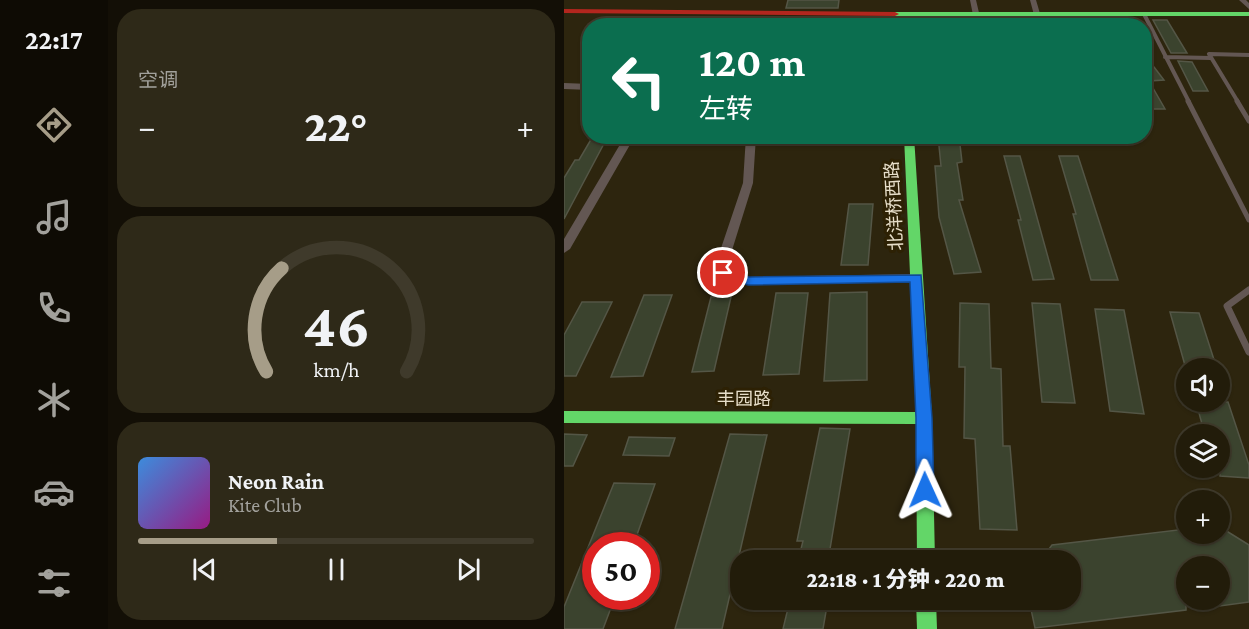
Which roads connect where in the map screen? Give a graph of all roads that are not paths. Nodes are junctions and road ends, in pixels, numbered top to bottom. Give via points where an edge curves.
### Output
1 (973, 0) edge
2 (1033, 0) edge
3 (1242, 0) edge
4 (1249, 7) edge
5 (564, 11) edge
6 (898, 13) edge
7 (1249, 14) edge
8 (977, 15) junction
9 (1038, 15) junction
10 (1144, 15) junction
11 (1146, 18) edge
12 (1152, 31) edge
13 (1249, 54) edge
14 (1165, 57) junction
15 (1211, 58) junction
16 (564, 86) edge
17 (582, 87) edge
18 (1249, 121) edge
19 (625, 144) edge
20 (749, 144) edge
21 (909, 144) edge
22 (1249, 220) edge
23 (564, 249) edge
24 (916, 278) junction
25 (1249, 290) edge
26 (1249, 352) edge
27 (564, 417) edge
28 (924, 418) junction
29 (926, 550) edge
30 (926, 610) edge
31 (927, 629) edge

1 - 8 street
2 - 9 street
3 - 4 street
5 - 6 street
6 - 8 street
7 - 10 street
8 - 9 street
9 - 10 street
10 - 11 lane
12 - 14 lane
13 - 15 lane via 1209,54
14 - 15 lane
14 - 22 lane
15 - 18 lane
16 - 17 street
19 - 23 street
20 - 24 street via 748,183 722,263 723,273 748,281
21 - 24 street, 北洋桥西路
24 - 28 street, 北洋桥西路
25 - 26 lane via 1227,306
27 - 28 street, 丰园路
28 - 29 street, 北洋桥西路
30 - 31 street

